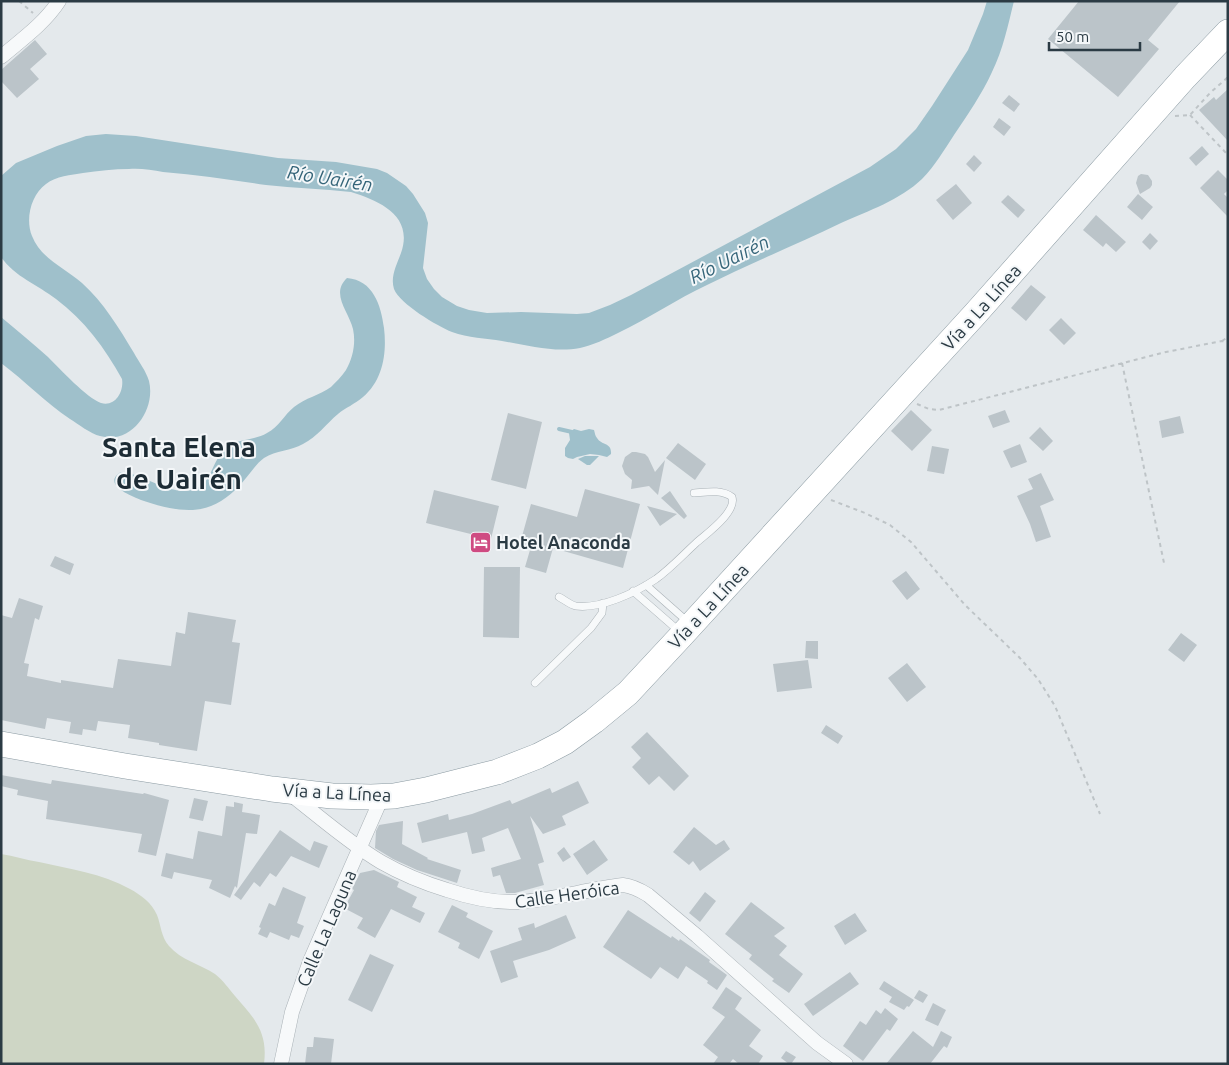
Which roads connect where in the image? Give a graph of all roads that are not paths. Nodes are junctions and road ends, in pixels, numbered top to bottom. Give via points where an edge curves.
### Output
1 (59, 1) edge
2 (1228, 32) edge
3 (1, 57) edge
4 (694, 493) dead end
5 (646, 585) junction
6 (633, 591) junction
7 (559, 597) dead end
8 (603, 603) junction
9 (687, 630) junction
10 (535, 683) dead end
11 (1, 744) edge
12 (285, 791) junction
13 (382, 797) junction
14 (360, 848) junction
15 (281, 1064) edge
16 (846, 1064) edge

1 - 3 street via 43,21
2 - 9 highway, Vía a La Línea
4 - 5 lane via 724,493 732,497 733,505 714,527
5 - 6 lane
5 - 9 lane
6 - 8 lane
6 - 9 lane
7 - 8 lane via 578,606
8 - 10 lane via 602,613 591,628
9 - 13 highway, Vía a La Línea via 628,693 565,742 498,772
11 - 12 highway, Vía a La Línea
12 - 13 highway, Vía a La Línea
12 - 14 street, Calle Heróica
13 - 14 street, Calle La Laguna
14 - 15 street, Calle La Laguna via 307,970 292,1012
14 - 16 street, Calle Heróica via 418,880 480,900 539,900 623,885 639,890 697,936 817,1044

